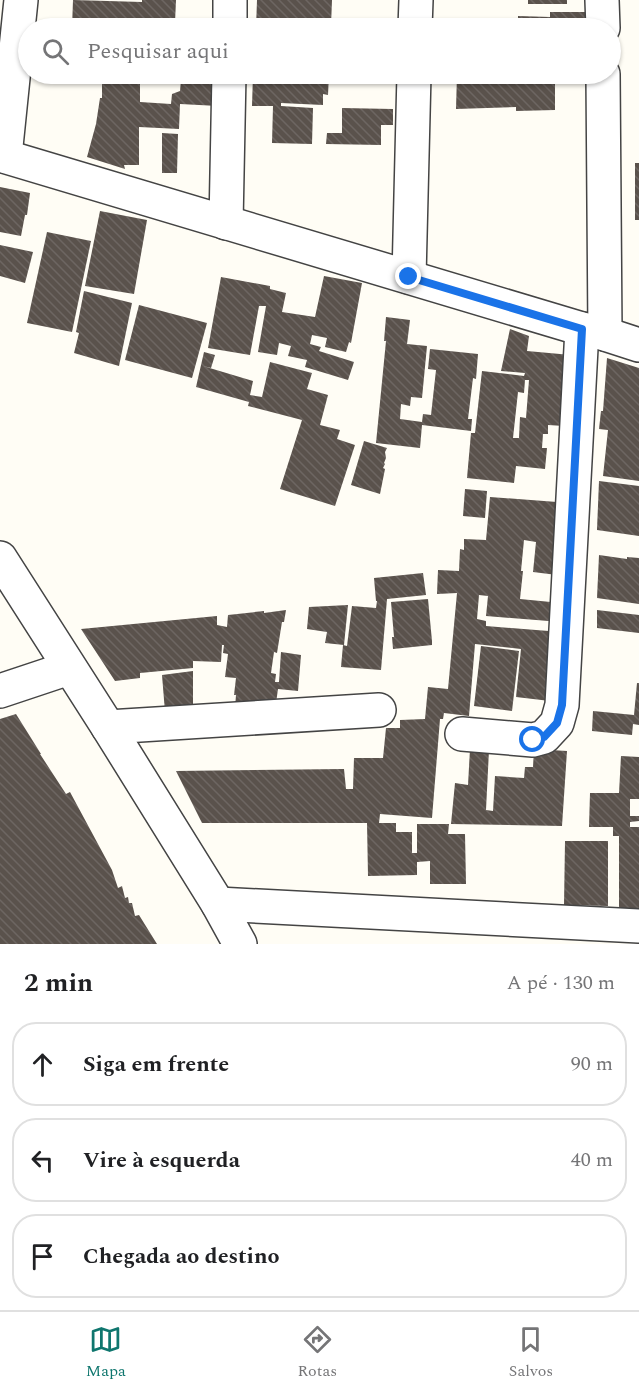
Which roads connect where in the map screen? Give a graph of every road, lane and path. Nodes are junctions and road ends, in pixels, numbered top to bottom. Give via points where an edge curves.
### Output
1 (21, 0) edge
2 (230, 0) edge
3 (416, 0) edge
4 (602, 0) edge
5 (19, 18) edge
6 (230, 18) edge
7 (415, 18) edge
8 (603, 18) edge
9 (18, 26) edge
10 (229, 84) edge
11 (414, 84) edge
12 (603, 84) edge
13 (3, 155) edge
14 (226, 223) junction
15 (409, 277) junction
16 (593, 332) junction
17 (639, 345) edge
18 (0, 558) edge
19 (69, 668) junction
20 (0, 691) edge
21 (379, 710) dead end
22 (108, 727) junction
23 (462, 734) dead end
24 (218, 904) junction
25 (639, 926) edge
26 (240, 944) edge

1 - 5 street
2 - 6 street
3 - 7 street
4 - 8 street
9 - 13 street
10 - 14 street
11 - 15 street
12 - 16 street
13 - 14 street
14 - 15 street
15 - 16 street
16 - 17 street
16 - 23 street via 562,705 557,723 544,737 533,740
18 - 19 street
19 - 20 street
19 - 22 street
21 - 22 street
22 - 24 street
24 - 25 street
24 - 26 street

